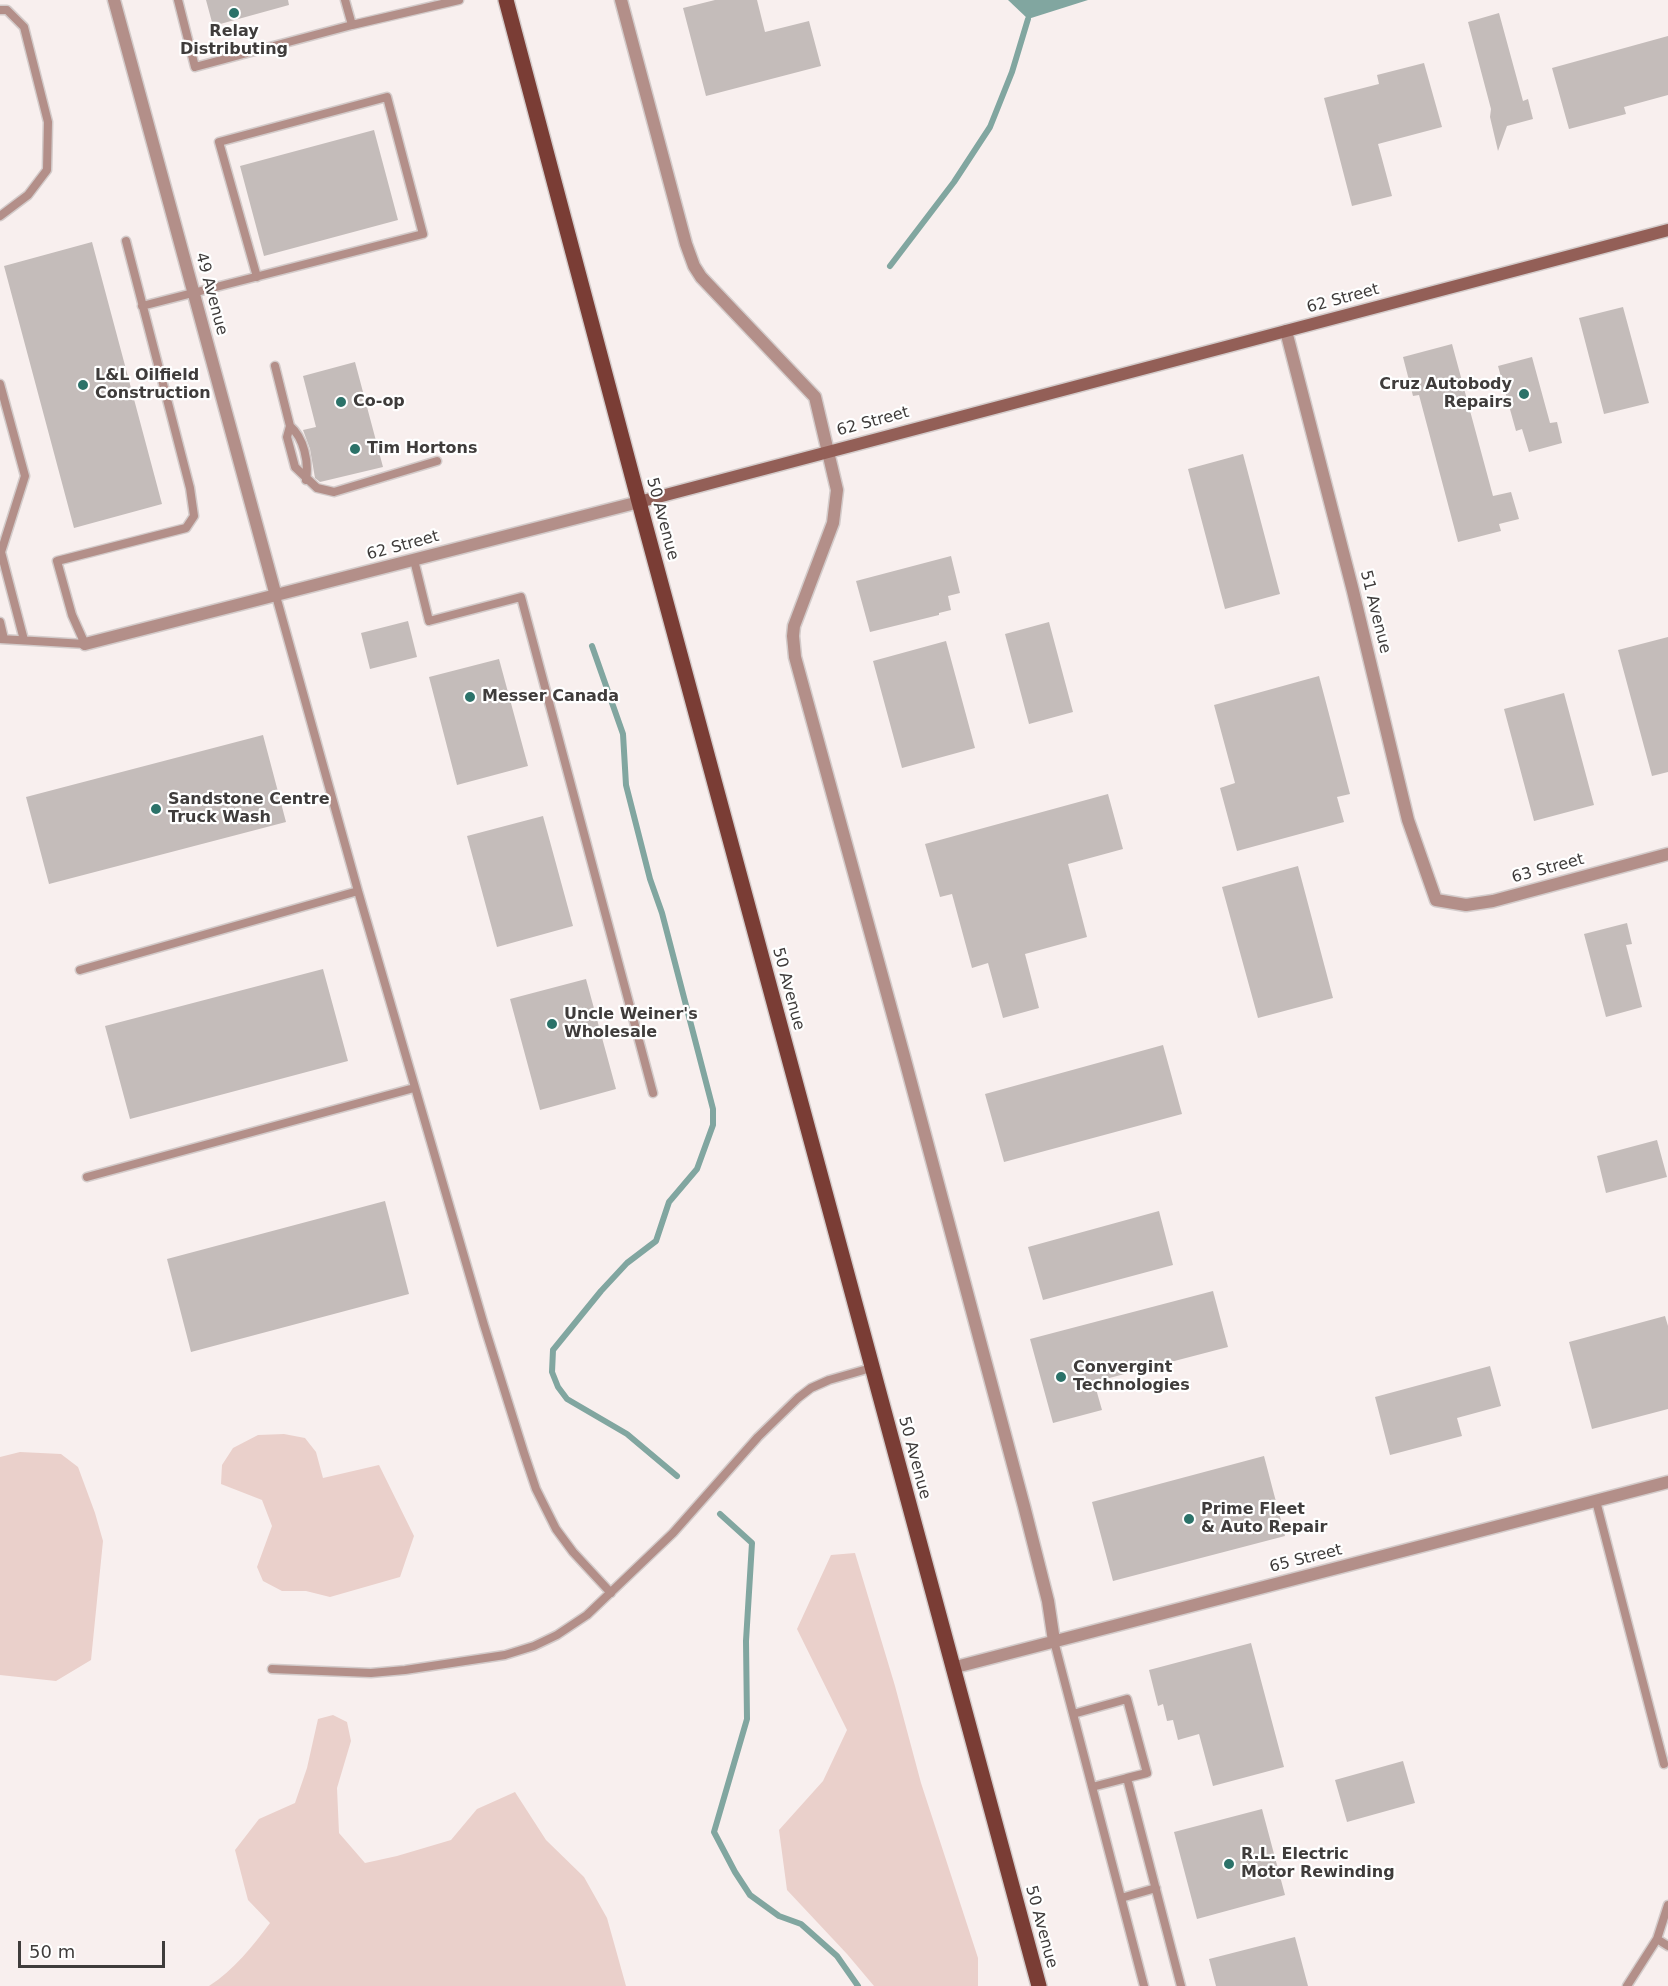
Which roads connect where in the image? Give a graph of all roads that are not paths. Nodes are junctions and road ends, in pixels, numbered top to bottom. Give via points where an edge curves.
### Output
1 (114, 0) edge
2 (178, 0) edge
3 (345, 0) edge
4 (459, 0) edge
5 (506, 0) edge
6 (621, 0) edge
7 (0, 10) edge
8 (352, 25) junction
9 (0, 216) edge
10 (1668, 230) edge
11 (126, 241) dead end
12 (257, 278) junction
13 (194, 293) junction
14 (142, 306) junction
15 (1286, 331) junction
16 (275, 366) dead end
17 (0, 384) edge
18 (828, 451) junction
19 (436, 461) dead end
20 (639, 502) junction
21 (1, 552) edge
22 (414, 560) junction
23 (276, 596) junction
24 (0, 622) edge
25 (2, 639) edge
26 (24, 640) junction
27 (85, 644) junction
28 (1668, 854) edge
29 (358, 891) junction
30 (1436, 900) joint
31 (80, 970) dead end
32 (414, 1088) junction
33 (653, 1093) dead end
34 (87, 1177) dead end
35 (871, 1368) junction
36 (1668, 1482) edge
37 (1596, 1501) junction
38 (611, 1593) junction
39 (1054, 1641) junction
40 (952, 1668) junction
41 (272, 1669) dead end
42 (1073, 1714) junction
43 (1664, 1764) dead end
44 (1127, 1778) junction
45 (1092, 1787) junction
46 (1156, 1888) junction
47 (1121, 1898) junction
48 (1668, 1905) edge
49 (1657, 1939) junction
50 (1668, 1946) edge
51 (1039, 1986) edge
52 (1144, 1986) edge
53 (1181, 1986) edge
54 (1627, 1986) edge

1 - 13 street, 49 Avenue
2 - 8 lane via 195,67
3 - 8 lane
4 - 8 lane
5 - 20 main road, 50 Avenue
6 - 18 street via 694,266 701,278 815,397
7 - 9 lane via 7,10 24,27 48,123 47,170 28,195
10 - 15 main road, 62 Street
11 - 14 lane
12 - 12 lane via 423,234 387,97 219,142
12 - 13 lane
13 - 14 lane
13 - 23 street, 49 Avenue
14 - 27 lane via 194,516 186,528 57,561 72,615
15 - 18 main road, 62 Street
15 - 30 street, 51 Avenue via 1408,820
16 - 19 lane via 290,426 287,437 295,467 317,488 334,492
17 - 21 lane via 25,476
18 - 20 main road, 62 Street
18 - 39 street via 837,490 834,523 794,626 795,657 1024,1506
20 - 22 street, 62 Street
20 - 35 main road, 50 Avenue
21 - 26 lane
22 - 23 street, 62 Street
22 - 33 lane via 429,621 521,597
23 - 27 street, 62 Street
23 - 29 lane
24 - 25 lane
25 - 26 lane
26 - 27 lane
28 - 30 street, 63 Street via 1493,900 1466,905
29 - 31 lane
29 - 32 lane
32 - 34 lane
32 - 38 lane via 536,1489 565,1542
35 - 38 lane via 829,1380 798,1398 673,1533
35 - 40 main road, 50 Avenue
36 - 37 street, 65 Street
37 - 39 street, 65 Street
37 - 43 lane
38 - 41 lane via 557,1635 505,1655 371,1673
39 - 40 street, 65 Street
39 - 42 lane
40 - 51 main road, 50 Avenue
42 - 44 lane via 1127,1699 1147,1773
42 - 45 lane
44 - 45 lane
44 - 46 lane
45 - 47 lane
46 - 47 lane
46 - 53 lane
47 - 52 lane
48 - 49 lane
49 - 50 lane
49 - 54 lane

